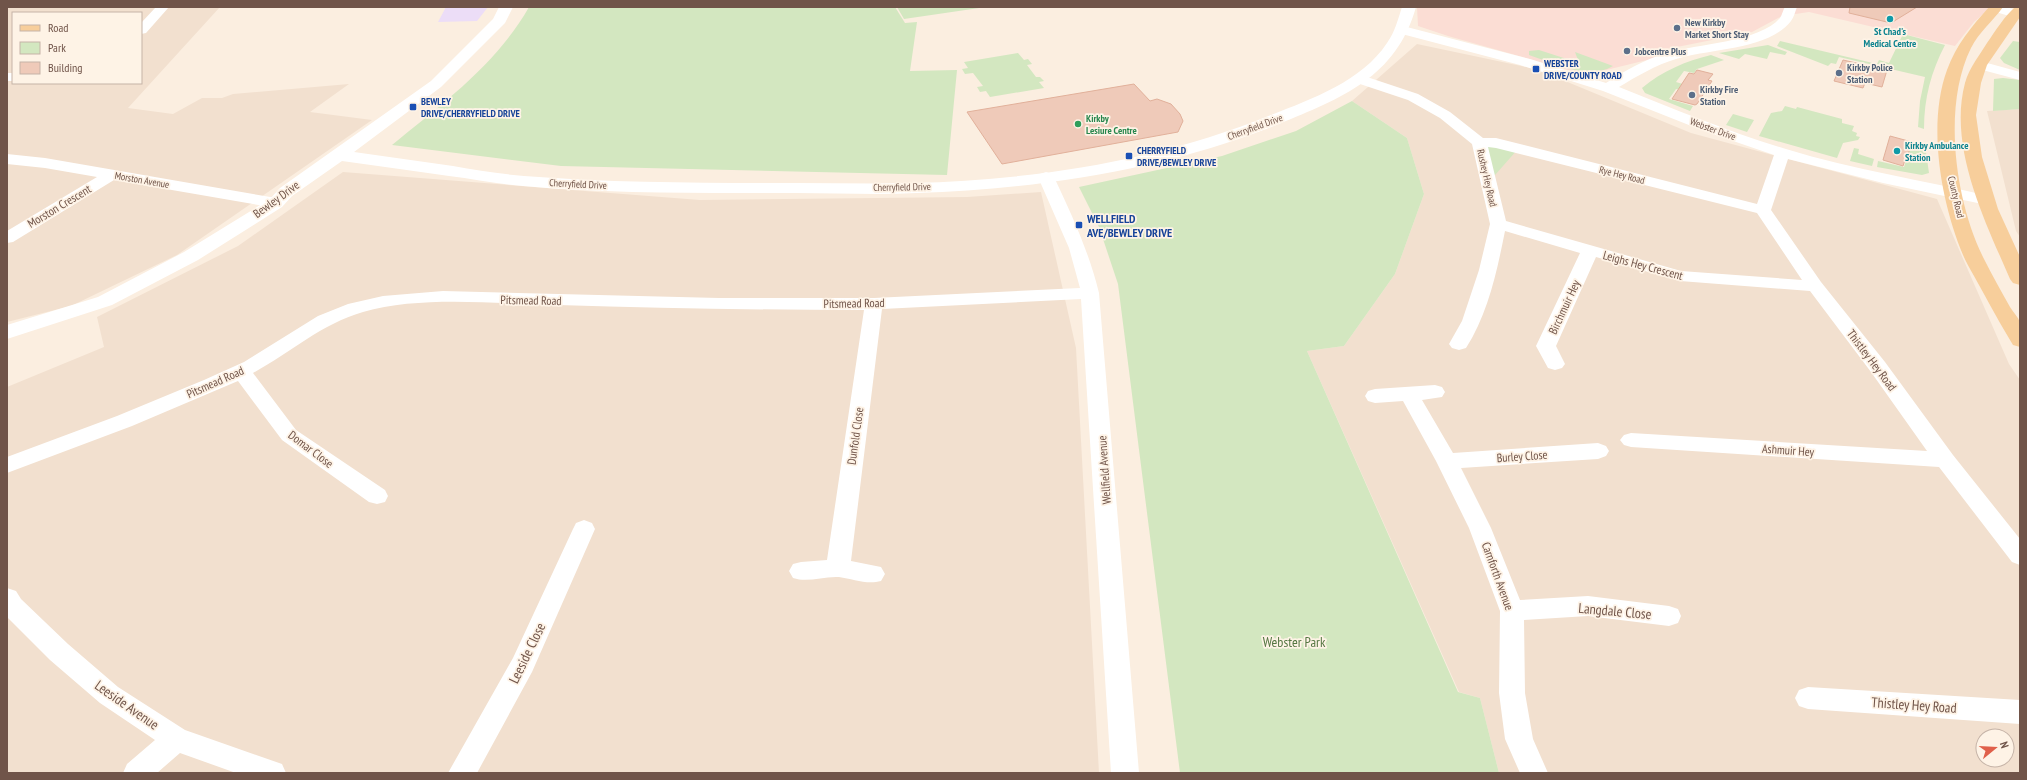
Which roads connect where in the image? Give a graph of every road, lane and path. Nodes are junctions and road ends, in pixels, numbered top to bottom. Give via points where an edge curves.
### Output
1 (163, 7) edge
2 (506, 7) edge
3 (1409, 7) edge
4 (1791, 7) edge
5 (1995, 7) edge
6 (2018, 10) edge
7 (142, 29) edge
8 (1401, 34) junction
9 (1980, 65) junction
10 (2020, 76) edge
11 (1359, 79) junction
12 (1608, 88) junction
13 (1480, 142) junction
14 (1782, 153) junction
15 (339, 156) junction
16 (7, 158) edge
17 (111, 175) junction
18 (1046, 176) junction
19 (1953, 193) junction
20 (1987, 200) junction
21 (276, 203) junction
22 (1763, 210) junction
23 (1498, 224) junction
24 (7, 238) edge
25 (1590, 251) junction
26 (2020, 279) edge
27 (1815, 286) junction
28 (1090, 293) junction
29 (874, 304) junction
30 (7, 332) edge
31 (2020, 340) edge
32 (1459, 344) dead end
33 (1555, 364) dead end
34 (241, 371) junction
35 (1435, 392) dead end
36 (1410, 394) junction
37 (1375, 396) dead end
38 (1631, 440) dead end
39 (1598, 451) dead end
40 (1447, 460) junction
41 (1945, 460) junction
42 (7, 465) edge
43 (377, 496) dead end
44 (584, 529) dead end
45 (2020, 556) edge
46 (838, 568) junction
47 (801, 571) dead end
48 (873, 574) dead end
49 (7, 598) edge
50 (1512, 610) junction
51 (1670, 616) dead end
52 (1808, 698) dead end
53 (2020, 712) edge
54 (176, 739) junction
55 (137, 773) edge
56 (272, 773) edge
57 (462, 773) edge
58 (1125, 773) edge
59 (1534, 773) edge

1 - 7 street
2 - 15 street, Bewley Drive via 500,20 450,73
3 - 8 street, Cherryfield Drive
4 - 12 street via 1783,23 1764,35 1672,55 1634,72
5 - 6 street
5 - 19 main road, County Road via 1964,47 1951,81 1945,120
6 - 9 main road
8 - 11 street, Cherryfield Drive via 1375,66
8 - 12 street, Webster Drive via 1525,62
9 - 10 street
9 - 20 main road via 1968,115 1974,157
11 - 13 street, Rushey Hey Road via 1413,97 1445,115
11 - 18 street, Cherryfield Drive via 1269,124 1220,140 1131,162
12 - 14 street, Webster Drive via 1709,128
13 - 22 street, Rye Hey Road via 1496,143
13 - 23 street, Rushey Hey Road
14 - 19 street, Webster Drive
14 - 22 street
15 - 18 street, Cherryfield Drive via 522,181 617,186 916,188
15 - 21 street, Bewley Drive via 286,192
16 - 17 street, Morston Avenue
17 - 21 street, Morston Avenue
17 - 24 street, Morston Crescent
18 - 28 street, Wellfield Avenue via 1074,238
19 - 20 street, Webster Drive
19 - 31 main road, County Road via 1970,250 2002,313
20 - 26 main road
21 - 30 street, Bewley Drive via 185,260 105,301
22 - 27 street, Thistley Hey Road
23 - 25 street, Leighs Hey Crescent
23 - 32 street, Rushey Hey Road via 1488,270 1471,321
25 - 27 street, Leighs Hey Crescent via 1680,276
25 - 33 street, Birchmuir Hey via 1546,346
27 - 41 street, Thistley Hey Road
28 - 29 street, Pitsmead Road
28 - 58 street, Wellfield Avenue
29 - 34 street, Pitsmead Road via 398,298 361,305 325,320
29 - 46 street, Dunfold Close
34 - 42 street, Pitsmead Road via 101,431
34 - 43 street, Domar Close via 289,435
35 - 36 street
36 - 37 street
36 - 40 street, Carnforth Avenue
38 - 41 street, Ashmuir Hey
39 - 40 street, Burley Close
40 - 50 street, Carnforth Avenue via 1480,528
41 - 45 street, Thistley Hey Road
44 - 57 street, Leeside Close via 523,664
46 - 47 street
46 - 48 street
49 - 54 street, Leeside Avenue via 59,652 109,695
50 - 51 street, Langdale Close via 1588,606
50 - 59 street, Carnforth Avenue via 1512,693 1519,740
52 - 53 street, Thistley Hey Road
54 - 55 street
54 - 56 street, Leeside Avenue

